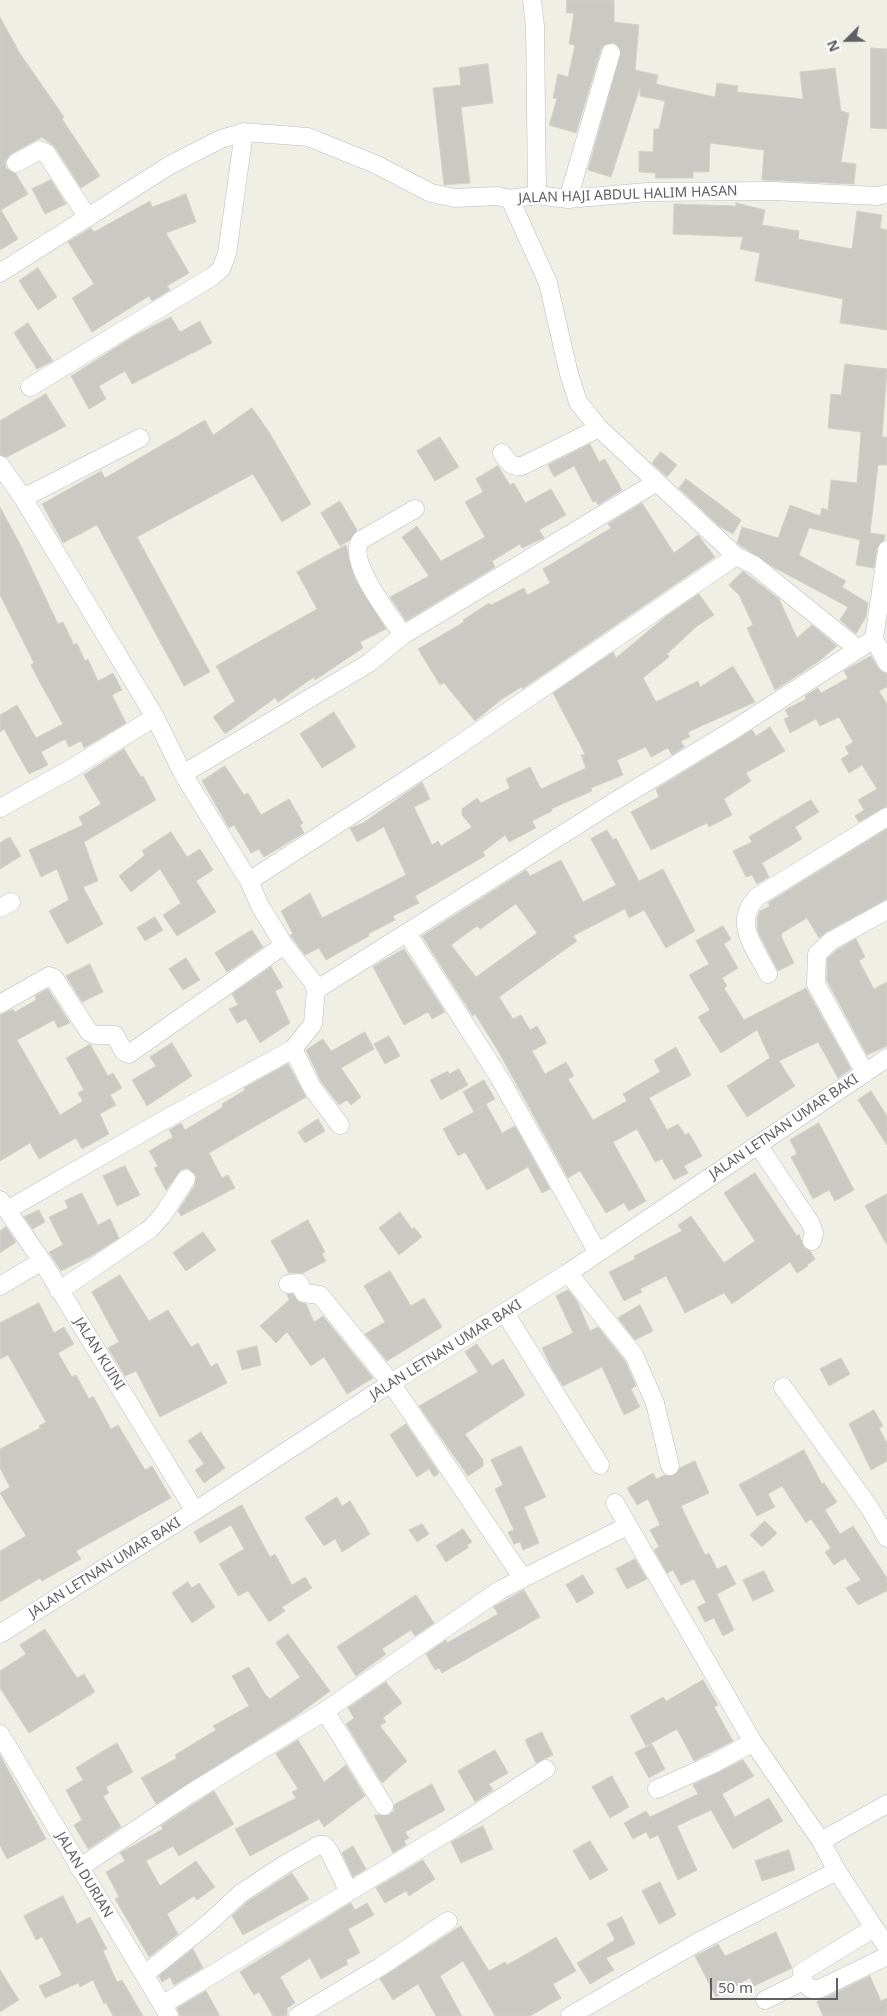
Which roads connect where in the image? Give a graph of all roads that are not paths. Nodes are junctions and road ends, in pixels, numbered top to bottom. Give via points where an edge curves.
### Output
1 (532, 0) edge
2 (611, 54) dead end
3 (244, 132) junction
4 (16, 163) dead end
5 (887, 194) edge
6 (537, 195) junction
7 (510, 199) junction
8 (568, 199) junction
9 (88, 218) junction
10 (0, 273) edge
11 (30, 388) dead end
12 (599, 428) junction
13 (140, 438) dead end
14 (502, 453) dead end
15 (0, 465) edge
16 (655, 483) junction
17 (23, 498) junction
18 (415, 509) dead end
19 (887, 550) edge
20 (736, 556) junction
21 (403, 636) junction
22 (874, 639) junction
23 (858, 649) junction
24 (887, 663) edge
25 (155, 717) junction
26 (183, 774) junction
27 (0, 808) edge
28 (887, 817) edge
29 (249, 881) junction
30 (887, 910) edge
31 (407, 933) junction
32 (284, 946) junction
33 (768, 974) dead end
34 (316, 990) junction
35 (0, 1004) edge
36 (293, 1050) junction
37 (887, 1058) edge
38 (864, 1073) junction
39 (340, 1125) dead end
40 (758, 1145) junction
41 (186, 1179) dead end
42 (4, 1212) edge
43 (812, 1241) dead end
44 (598, 1253) junction
45 (42, 1261) junction
46 (568, 1273) junction
47 (288, 1284) dead end
48 (0, 1286) edge
49 (59, 1290) junction
50 (505, 1313) junction
51 (391, 1383) junction
52 (783, 1387) dead end
53 (600, 1465) dead end
54 (670, 1466) dead end
55 (615, 1503) dead end
56 (195, 1510) junction
57 (627, 1526) junction
58 (887, 1538) edge
59 (522, 1577) junction
60 (0, 1634) edge
61 (325, 1711) junction
62 (0, 1734) edge
63 (753, 1742) junction
64 (546, 1769) dead end
65 (658, 1788) dead end
66 (887, 1804) edge
67 (384, 1806) dead end
68 (820, 1841) junction
69 (79, 1868) junction
70 (837, 1871) junction
71 (349, 1892) junction
72 (448, 1921) dead end
73 (874, 1928) junction
74 (887, 1947) edge
75 (887, 1956) edge
76 (145, 1974) junction
77 (803, 1981) junction
78 (765, 2000) dead end
79 (165, 2011) edge
80 (298, 2016) edge
81 (570, 2016) edge

1 - 6 street
2 - 8 street
3 - 7 street, JALAN HAJI ABDUL HALIM HASAN via 308,137 375,164 431,193 455,198 497,196
3 - 9 street, JALAN HAJI ABDUL HALIM HASAN via 221,138 170,165
3 - 11 street via 227,254 221,269
4 - 9 street via 40,150 46,153
5 - 8 street, JALAN HAJI ABDUL HALIM HASAN via 647,192
6 - 7 street, JALAN HAJI ABDUL HALIM HASAN
6 - 8 street, JALAN HAJI ABDUL HALIM HASAN
7 - 12 street via 548,282 578,402
9 - 10 street, JALAN HAJI ABDUL HALIM HASAN
12 - 14 street via 522,466 510,464
12 - 16 street
13 - 17 street
15 - 17 street
16 - 20 street
16 - 21 street
17 - 25 street
18 - 21 street via 361,540 356,549 368,582
19 - 22 street
20 - 23 street via 754,565
20 - 29 street via 437,760
21 - 26 street via 369,663
22 - 23 street
22 - 24 street
23 - 31 street
25 - 26 street
25 - 27 street
26 - 29 street
28 - 33 street via 751,904 744,921 746,931
29 - 32 street
30 - 38 street via 830,941 817,954 816,984
31 - 34 street
31 - 44 street via 499,1077
32 - 34 street
32 - 35 street via 129,1054 124,1052 114,1035 89,1032 54,978 49,976
34 - 36 street via 313,1024
36 - 39 street via 313,1089
36 - 42 street
37 - 38 street, JALAN LETNAN UMAR BAKI
38 - 40 street, JALAN LETNAN UMAR BAKI
40 - 43 street via 811,1224
40 - 44 street, JALAN LETNAN UMAR BAKI
41 - 49 street via 150,1229
42 - 45 street, JALAN KUINI
44 - 46 street, JALAN LETNAN UMAR BAKI
45 - 48 street
45 - 49 street, JALAN KUINI
46 - 50 street, JALAN LETNAN UMAR BAKI
46 - 54 street via 634,1355 655,1403
47 - 51 street via 299,1283 304,1293 320,1295
49 - 56 street, JALAN KUINI
50 - 51 street, JALAN LETNAN UMAR BAKI
50 - 53 street
51 - 56 street, JALAN LETNAN UMAR BAKI
51 - 59 street
52 - 58 street
55 - 57 street
56 - 60 street, JALAN LETNAN UMAR BAKI
57 - 59 street
57 - 63 street
59 - 61 street
61 - 67 street
61 - 69 street via 191,1793
62 - 69 street, JALAN DURIAN
63 - 65 street
63 - 68 street
64 - 71 street
66 - 68 street
68 - 70 street
69 - 76 street, JALAN DURIAN
70 - 73 street
70 - 81 street via 696,1943
71 - 76 street via 329,1851 324,1845 319,1845 240,1894
71 - 79 street
72 - 80 street
73 - 74 street
73 - 77 street via 802,1972
75 - 77 street via 820,1989 811,1989
76 - 79 street, JALAN DURIAN
77 - 78 street

